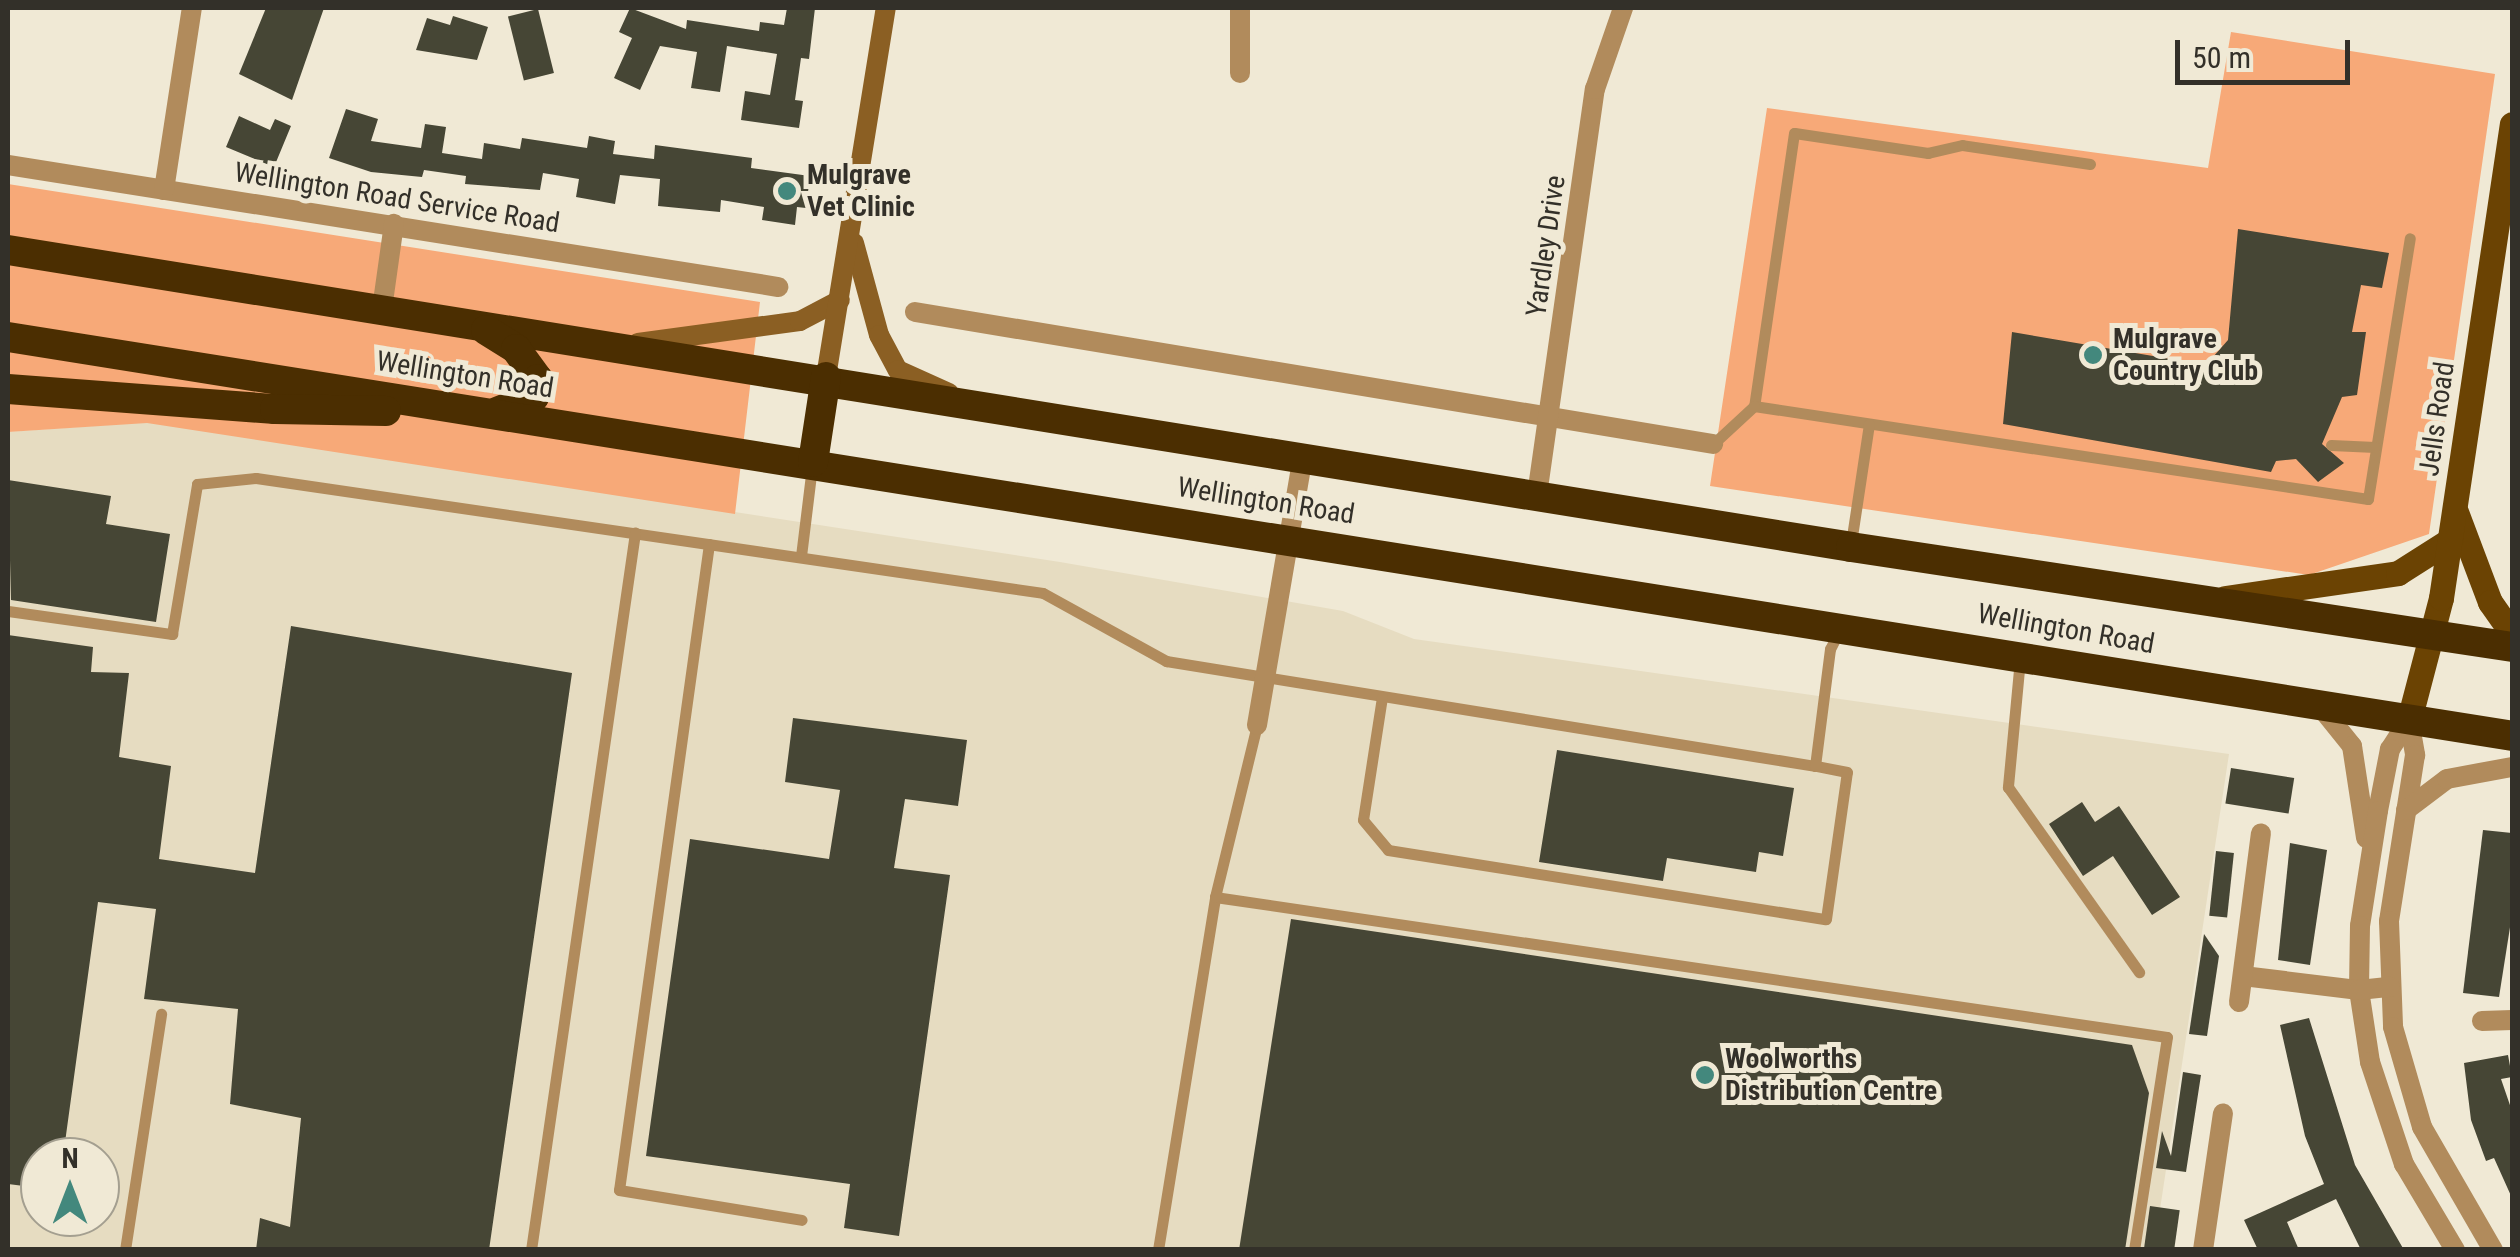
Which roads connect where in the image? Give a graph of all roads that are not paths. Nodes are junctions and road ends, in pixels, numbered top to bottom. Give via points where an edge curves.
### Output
1 (192, 8) edge
2 (886, 8) edge
3 (1240, 8) edge
4 (1623, 8) edge
5 (1240, 73) dead end
6 (2511, 140) edge
7 (2090, 164) dead end
8 (8, 165) edge
9 (164, 190) junction
10 (394, 224) junction
11 (852, 236) junction
12 (2410, 238) dead end
13 (8, 248) edge
14 (778, 287) dead end
15 (840, 300) junction
16 (382, 308) junction
17 (915, 312) dead end
18 (475, 323) junction
19 (8, 337) edge
20 (621, 346) junction
21 (826, 378) junction
22 (8, 389) edge
23 (968, 401) junction
24 (1754, 406) junction
25 (496, 412) junction
26 (1551, 417) junction
27 (1869, 424) junction
28 (1713, 444) joint
29 (2331, 445) dead end
30 (2375, 447) junction
31 (1303, 456) junction
32 (813, 462) junction
33 (2308, 473) dead end
34 (2304, 490) junction
35 (1537, 495) junction
36 (2454, 507) junction
37 (635, 533) junction
38 (1290, 538) junction
39 (2450, 540) junction
40 (710, 544) junction
41 (1850, 548) junction
42 (801, 556) junction
43 (2210, 600) junction
44 (8, 611) edge
45 (1842, 625) junction
46 (2512, 634) edge
47 (2432, 635) junction
48 (2512, 647) edge
49 (2020, 655) junction
50 (1264, 678) junction
51 (1382, 697) junction
52 (2319, 705) junction
53 (2410, 720) junction
54 (1257, 725) joint
55 (2512, 736) edge
56 (1816, 766) junction
57 (2512, 766) edge
58 (2406, 810) junction
59 (2261, 833) dead end
60 (2368, 865) junction
61 (1215, 897) junction
62 (2139, 972) dead end
63 (2243, 976) junction
64 (2390, 986) junction
65 (2359, 990) junction
66 (2240, 1002) dead end
67 (161, 1014) dead end
68 (2512, 1020) edge
69 (2482, 1021) dead end
70 (2224, 1112) dead end
71 (802, 1220) dead end
72 (125, 1250) edge
73 (531, 1250) edge
74 (1158, 1250) edge
75 (2134, 1250) edge
76 (2203, 1250) edge
77 (2455, 1250) edge
78 (2493, 1250) edge

1 - 9 street
2 - 11 street
3 - 5 street
4 - 26 street, Yardley Drive via 1596,89
6 - 36 main road, Jells Road
7 - 24 lane via 1962,145 1928,153 1794,133
8 - 9 street, Wellington Road Service Road
9 - 10 street, Wellington Road Service Road
10 - 14 street, Wellington Road Service Road
10 - 16 street
11 - 15 street
11 - 23 street via 879,336 898,370
12 - 30 lane
13 - 16 highway, Wellington Road
15 - 20 street via 800,321
15 - 21 street
16 - 18 highway, Wellington Road
17 - 26 street
18 - 20 highway, Wellington Road
18 - 25 highway via 516,349 538,378 534,397
19 - 25 highway, Wellington Road
20 - 21 highway, Wellington Road
21 - 23 highway, Wellington Road
21 - 32 highway
22 - 25 highway via 275,409
23 - 31 highway, Wellington Road
24 - 27 lane
24 - 28 lane
25 - 32 highway, Wellington Road
26 - 28 street
26 - 35 street, Yardley Drive
27 - 34 lane
27 - 41 lane
29 - 30 lane
30 - 34 lane via 2368,499
31 - 35 highway, Wellington Road
31 - 38 street
32 - 38 highway, Wellington Road
32 - 42 lane
33 - 34 lane
35 - 41 highway, Wellington Road
36 - 39 main road, Jells Road
36 - 46 main road via 2490,602
37 - 40 lane
37 - 44 lane via 256,478 197,484 172,634
37 - 73 lane
38 - 45 highway, Wellington Road
38 - 50 street
39 - 43 main road via 2398,573
39 - 47 main road, Jells Road
40 - 42 lane
40 - 71 lane via 618,1190
41 - 43 highway, Wellington Road
42 - 50 lane via 1042,593 1166,662
43 - 47 highway, Wellington Road
45 - 49 highway, Wellington Road
45 - 56 lane via 1830,649
47 - 48 highway, Wellington Road
47 - 53 main road, Jells Road
49 - 52 highway, Wellington Road
49 - 62 lane via 2008,787
50 - 51 lane
50 - 54 street
51 - 56 lane
51 - 56 lane via 1363,820 1388,850 1826,918 1848,772
52 - 53 highway, Wellington Road
52 - 60 street via 2352,746
53 - 55 highway, Wellington Road
53 - 58 street via 2415,755
53 - 60 street via 2390,748
54 - 61 lane
57 - 58 street via 2447,779
58 - 64 street via 2389,921
59 - 63 street
60 - 65 street
61 - 74 lane
61 - 75 lane via 2167,1037
63 - 65 street
63 - 66 street
64 - 65 street
64 - 78 street via 2400,1064 2422,1128
65 - 77 street via 2370,1062 2404,1164
67 - 72 lane
68 - 69 street
70 - 76 street

